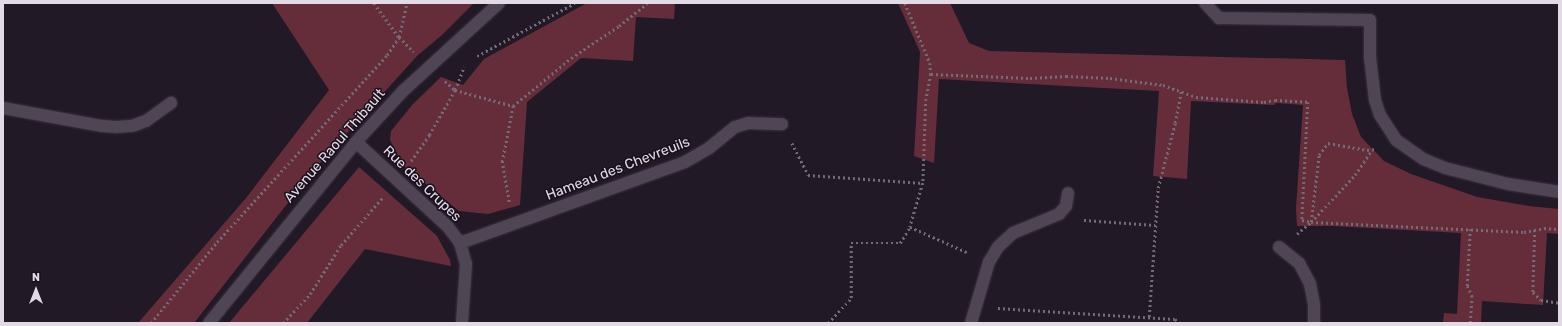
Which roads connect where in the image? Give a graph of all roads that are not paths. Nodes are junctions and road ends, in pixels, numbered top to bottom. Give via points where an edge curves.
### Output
1 (499, 3) edge
2 (1205, 3) edge
3 (171, 103) dead end
4 (3, 108) edge
5 (782, 124) road end
6 (356, 142) junction
7 (1559, 192) edge
8 (1068, 194) dead end
9 (460, 243) junction
10 (1280, 247) dead end
11 (209, 323) edge
12 (462, 323) edge
13 (971, 323) edge
14 (1314, 323) edge

1 - 6 street, Avenue Raoul Thibault via 403,91
2 - 7 street via 1220,18 1370,20 1370,57 1375,100 1380,115 1396,140 1424,159 1445,168 1508,184
3 - 4 street via 146,121 132,126 116,127
5 - 9 street, Hameau des Chevreuils via 748,123 736,127 709,148 685,162
6 - 9 street, Rue des Crupes via 448,227
6 - 11 street, Avenue Raoul Thibault
8 - 13 street via 1066,206 1059,214 1013,233 998,247 989,262
9 - 12 street, Rue des Crupes via 466,264
10 - 14 street via 1299,263 1310,284

